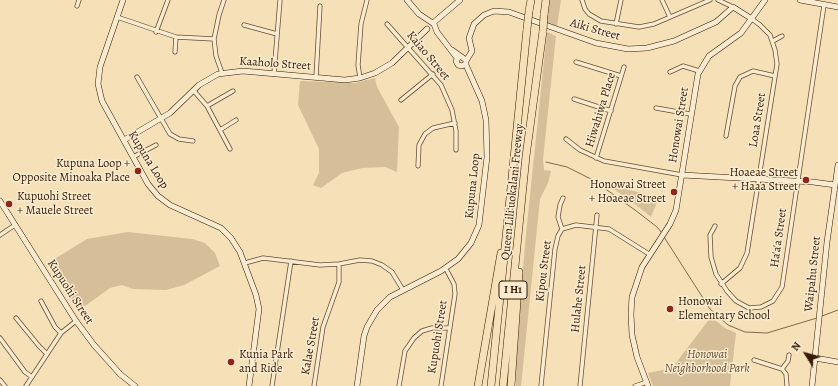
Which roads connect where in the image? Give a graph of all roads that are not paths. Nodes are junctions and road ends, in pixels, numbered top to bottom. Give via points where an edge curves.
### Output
1 (79, 0) edge
2 (123, 0) edge
3 (168, 0) edge
4 (224, 0) edge
5 (280, 0) edge
6 (367, 0) edge
7 (407, 0) edge
8 (460, 0) edge
9 (531, 0) edge
10 (546, 0) edge
11 (582, 0) edge
12 (621, 0) edge
13 (662, 0) edge
14 (710, 0) edge
15 (718, 0) edge
16 (764, 0) edge
17 (800, 0) edge
18 (697, 2) edge
19 (824, 4) junction
20 (77, 6) dead end
21 (320, 6) dead end
22 (733, 7) junction
23 (838, 7) edge
24 (117, 17) junction
25 (670, 17) junction
26 (752, 19) junction
27 (387, 24) dead end
28 (616, 24) junction
29 (244, 25) dead end
30 (431, 27) junction
31 (156, 32) junction
32 (277, 34) junction
33 (782, 36) dead end
34 (176, 37) junction
35 (214, 39) junction
36 (773, 41) junction
37 (411, 46) junction
38 (175, 52) dead end
39 (462, 60) junction
40 (576, 62) dead end
41 (624, 67) dead end
42 (699, 71) junction
43 (670, 72) dead end
44 (222, 73) junction
45 (274, 74) junction
46 (433, 74) junction
47 (621, 76) junction
48 (775, 76) junction
49 (316, 77) junction
50 (137, 78) dead end
51 (360, 78) junction
52 (194, 91) junction
53 (233, 91) dead end
54 (574, 99) dead end
55 (401, 100) dead end
56 (207, 106) junction
57 (656, 108) dead end
58 (611, 111) junction
59 (690, 114) junction
60 (160, 119) junction
61 (236, 120) dead end
62 (455, 123) junction
63 (220, 130) junction
64 (726, 136) dead end
65 (566, 139) dead end
66 (124, 140) junction
67 (193, 141) dead end
68 (156, 145) dead end
69 (230, 149) dead end
70 (456, 150) dead end
71 (133, 157) junction
72 (596, 158) junction
73 (838, 165) edge
74 (418, 166) dead end
75 (682, 175) junction
76 (759, 179) junction
77 (797, 182) junction
78 (835, 185) junction
79 (523, 194) junction
80 (563, 198) dead end
81 (0, 201) edge
82 (510, 205) junction
83 (597, 215) dead end
84 (16, 225) junction
85 (714, 226) dead end
86 (596, 228) junction
87 (562, 229) junction
88 (0, 235) edge
89 (649, 254) junction
90 (291, 261) junction
91 (245, 263) junction
92 (339, 264) junction
93 (446, 269) junction
94 (721, 284) junction
95 (403, 290) junction
96 (41, 301) dead end
97 (16, 318) dead end
98 (76, 321) junction
99 (450, 328) junction
100 (61, 333) junction
101 (0, 338) edge
102 (47, 354) junction
103 (789, 355) dead end
104 (815, 358) junction
105 (754, 360) dead end
106 (838, 362) edge
107 (782, 369) junction
108 (32, 377) junction
109 (0, 380) edge
110 (647, 384) edge
111 (4, 386) edge
112 (26, 386) edge
113 (135, 386) edge
114 (249, 386) edge
115 (272, 386) edge
116 (314, 386) edge
117 (357, 386) edge
118 (400, 386) edge
119 (441, 386) edge
120 (478, 386) edge
121 (491, 386) edge
122 (503, 386) edge
123 (511, 386) edge
124 (541, 386) edge
125 (580, 386) edge
126 (635, 386) edge
127 (788, 386) edge
128 (812, 386) edge

1 - 20 street
2 - 24 street, Kupuna Loop
3 - 31 street
4 - 35 street
5 - 32 street
6 - 51 street via 361,24 358,65
7 - 30 street, Kupuna Loop
8 - 30 street, Kaaholo Street
9 - 82 highway, Queen Liliʻuokalani Freeway / I H1, bridge
10 - 79 highway, Queen Liliʻuokalani Freeway / I H1, bridge
11 - 28 street via 583,10 601,21
12 - 28 street
13 - 25 street
14 - 18 street
15 - 22 street, Loaa Street
16 - 26 street, Honowai Street
17 - 19 street
18 - 25 street
19 - 23 street
19 - 77 street, Ha'a'a Street
21 - 49 street
22 - 26 street, Loaa Street
22 - 39 street, Aiki Street via 716,22 674,41 648,48 628,49 596,44 509,12 494,11 484,15 474,24 469,38 471,54
24 - 31 street
24 - 66 street, Kupuna Loop via 100,67 98,84 102,101
25 - 28 street via 645,27
26 - 36 street, Loaa Street via 766,30
26 - 42 street, Honowai Street via 736,38 709,56
27 - 37 street, Kaiao Street
29 - 32 street
30 - 37 street, Kaaholo Street
30 - 39 street, Kupuna Loop
31 - 34 street
32 - 45 street
33 - 36 street
34 - 35 street
34 - 38 street
35 - 44 street
36 - 48 street, Loaa Street via 777,57
37 - 46 street, Kaiao Street
37 - 51 street, Kaaholo Street via 384,68
39 - 93 street, Kupuna Loop via 482,101 488,138 481,214 476,234 458,259
40 - 47 street
41 - 47 street, Hiwahiwa Place
42 - 43 street via 683,66
42 - 59 street, Honowai Street
44 - 45 street, Kaaholo Street via 243,71
44 - 52 street, Kaaholo Street via 205,80
45 - 49 street, Kaaholo Street
46 - 55 street
46 - 62 street, Kaiao Street via 448,97
47 - 58 street, Hiwahiwa Place
48 - 64 street via 753,71 740,77 735,86
48 - 76 street, Loaa Street
49 - 51 street, Kaaholo Street via 344,80
50 - 60 street
52 - 56 street
52 - 60 street, Kaaholo Street via 177,108
53 - 56 street
54 - 58 street
56 - 63 street
57 - 59 street
58 - 72 street, Hiwahiwa Place
59 - 75 street, Honowai Street
60 - 66 street, Kaaholo Street
60 - 67 street via 173,136
61 - 63 street
62 - 70 street, Kaiao Street
62 - 74 street via 432,128 425,134 419,145
63 - 69 street
65 - 72 street
66 - 71 street, Kupuna Loop
68 - 71 street
71 - 91 street, Kupuna Loop via 158,196 170,205 221,228 236,244
72 - 75 street
73 - 78 street, Waipahu Street
75 - 76 street
75 - 89 street, Honowai Street via 676,210
76 - 77 street
76 - 94 street, Loaa Street via 746,257 736,273
77 - 78 street
77 - 94 street, Ha'a'a Street via 782,287 777,297 761,308 749,308 736,301
78 - 104 street, Waipahu Street
79 - 122 highway, Queen Liliʻuokalani Freeway / I H1
79 - 123 highway
80 - 87 street via 558,217
81 - 84 street, Kupuohi Street
82 - 120 highway
82 - 121 highway, Queen Liliʻuokalani Freeway / I H1
83 - 86 street, Hulahe Street
84 - 88 street
84 - 98 street, Kupuohi Street
85 - 94 street, Ha'a'a Street via 710,235 711,253
86 - 87 street, Kipou Street via 570,226
86 - 89 street, Kipou Street via 613,231
86 - 125 street, Hulahe Street
87 - 124 street, Kipou Street via 555,249
89 - 110 street, Honowai Street via 636,283 631,314 634,348
90 - 91 street via 263,258
90 - 92 street via 320,265
90 - 115 street
91 - 114 street, Kupuna Loop via 259,309
92 - 95 street via 360,260 377,262 392,272
92 - 116 street, Kalae Street via 339,282 323,327
93 - 95 street, Kupuna Loop
93 - 99 street, Kupuohi Street via 455,289
95 - 117 street, Kupuna Loop via 383,303 371,318 364,336
96 - 100 street
97 - 102 street
98 - 100 street
98 - 113 street, Kupuohi Street via 120,374
99 - 118 street via 437,327 422,331 410,342 404,357
99 - 119 street, Kupuohi Street
100 - 102 street
101 - 108 street
102 - 108 street
103 - 107 street
104 - 106 street
104 - 128 street, Waipahu Street
105 - 107 street
107 - 127 street
108 - 112 street
109 - 111 street
110 - 126 street

